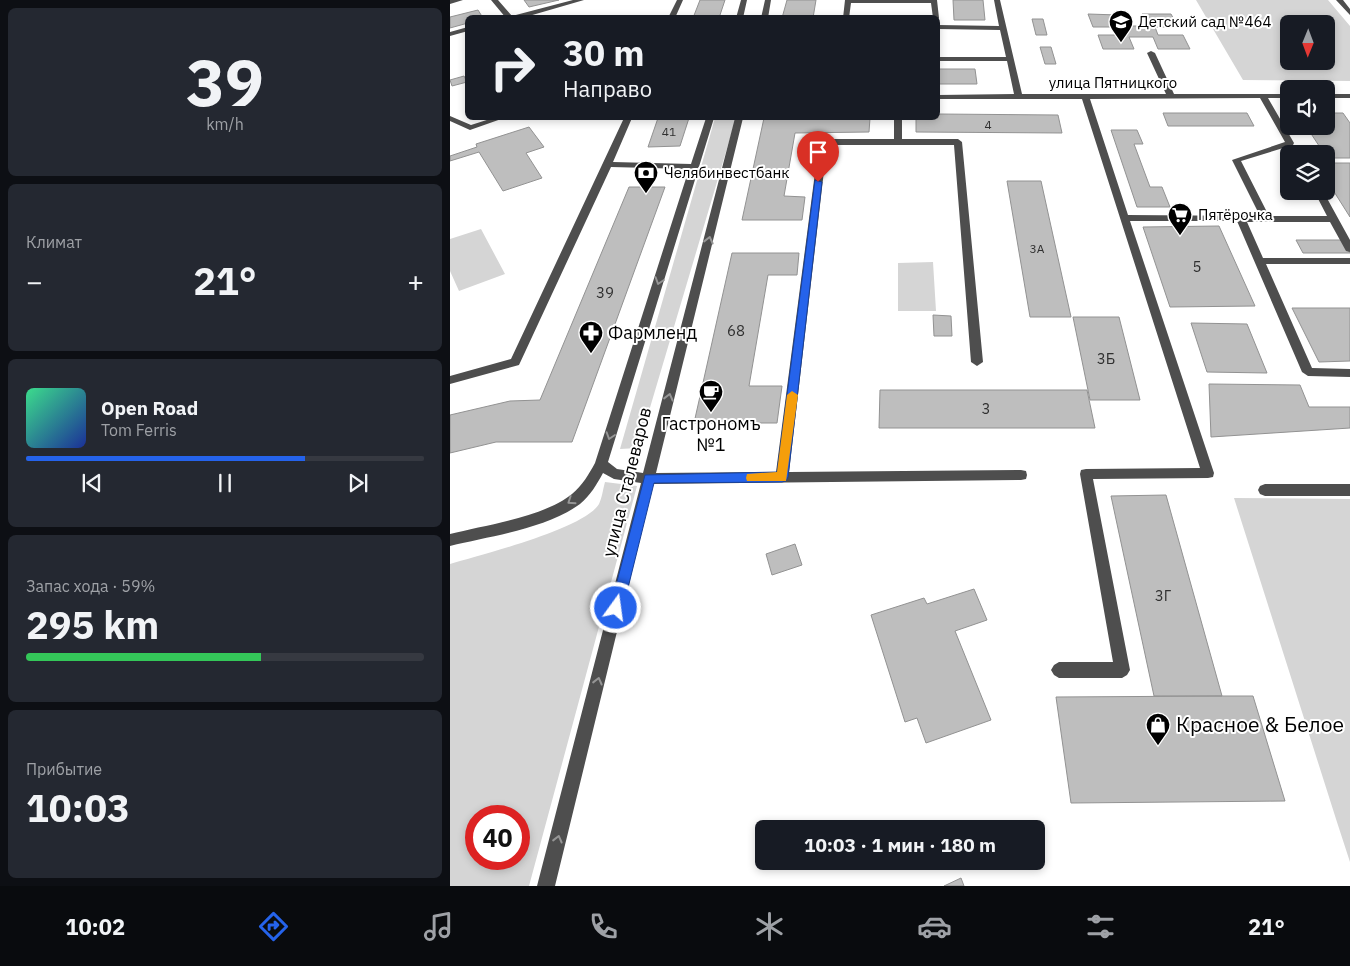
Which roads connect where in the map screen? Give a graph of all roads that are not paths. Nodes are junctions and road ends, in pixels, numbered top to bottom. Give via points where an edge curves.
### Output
1 (460, 0) edge
2 (494, 0) edge
3 (581, 0) edge
4 (680, 0) edge
5 (744, 0) edge
6 (768, 0) edge
7 (997, 0) edge
8 (1339, 0) edge
9 (450, 2) edge
10 (1348, 9) edge
11 (508, 15) edge
12 (523, 15) edge
13 (672, 15) edge
14 (740, 15) edge
15 (765, 15) edge
16 (846, 15) edge
17 (936, 15) edge
18 (940, 27) edge
19 (1004, 28) junction
20 (465, 30) edge
21 (450, 34) edge
22 (1151, 53) dead end
23 (940, 59) edge
24 (1010, 59) junction
25 (1264, 96) junction
26 (1280, 96) edge
27 (1335, 96) edge
28 (1350, 96) edge
29 (940, 97) edge
30 (1019, 97) junction
31 (1085, 97) junction
32 (1171, 97) junction
33 (450, 118) edge
34 (494, 120) edge
35 (627, 120) edge
36 (709, 120) edge
37 (738, 120) edge
38 (898, 120) edge
39 (898, 142) junction
40 (1290, 143) joint
41 (608, 164) junction
42 (695, 167) junction
43 (1323, 200) edge
44 (1124, 218) junction
45 (1241, 218) junction
46 (1266, 219) junction
47 (1334, 219) junction
48 (1350, 248) edge
49 (1259, 260) junction
50 (1350, 261) edge
51 (977, 362) dead end
52 (1350, 372) edge
53 (450, 380) edge
54 (601, 464) junction
55 (1021, 475) dead end
56 (782, 477) junction
57 (649, 478) junction
58 (1265, 490) dead end
59 (1350, 490) edge
60 (450, 540) edge
61 (1059, 670) dead end
62 (546, 886) edge

1 - 9 street
2 - 11 street
3 - 12 street
4 - 13 street
5 - 14 street
6 - 15 street
7 - 19 street
8 - 10 street
16 - 17 street via 848,1 934,1
18 - 19 street
19 - 24 street
20 - 21 street
22 - 32 street
23 - 24 street
24 - 30 street
25 - 26 street, улица Пятницкого
25 - 32 street, улица Пятницкого
25 - 40 street
27 - 28 street
29 - 30 street, улица Пятницкого
30 - 31 street, улица Пятницкого
31 - 32 street, улица Пятницкого
31 - 44 street
33 - 34 street via 470,128
35 - 41 street
36 - 42 street, улица Сталеваров
57 -> 37 street, улица Сталеваров
38 - 39 street
39 - 51 street via 958,142
39 - 56 street via 823,142
40 - 46 street via 1236,160
41 - 42 street
41 - 53 street via 515,362
42 -> 54 street, улица Сталеваров
43 - 47 street
44 - 45 street
44 - 61 street via 1208,473 1086,474 1122,670
45 - 46 street
45 - 49 street
46 - 47 street
47 - 48 street
49 - 50 street
49 - 52 street via 1308,372
54 - 57 street via 614,474
54 -> 60 street, улица Сталеваров via 583,492 562,507 548,514
55 - 56 street
56 - 57 street
62 -> 57 street, улица Сталеваров
58 - 59 street

